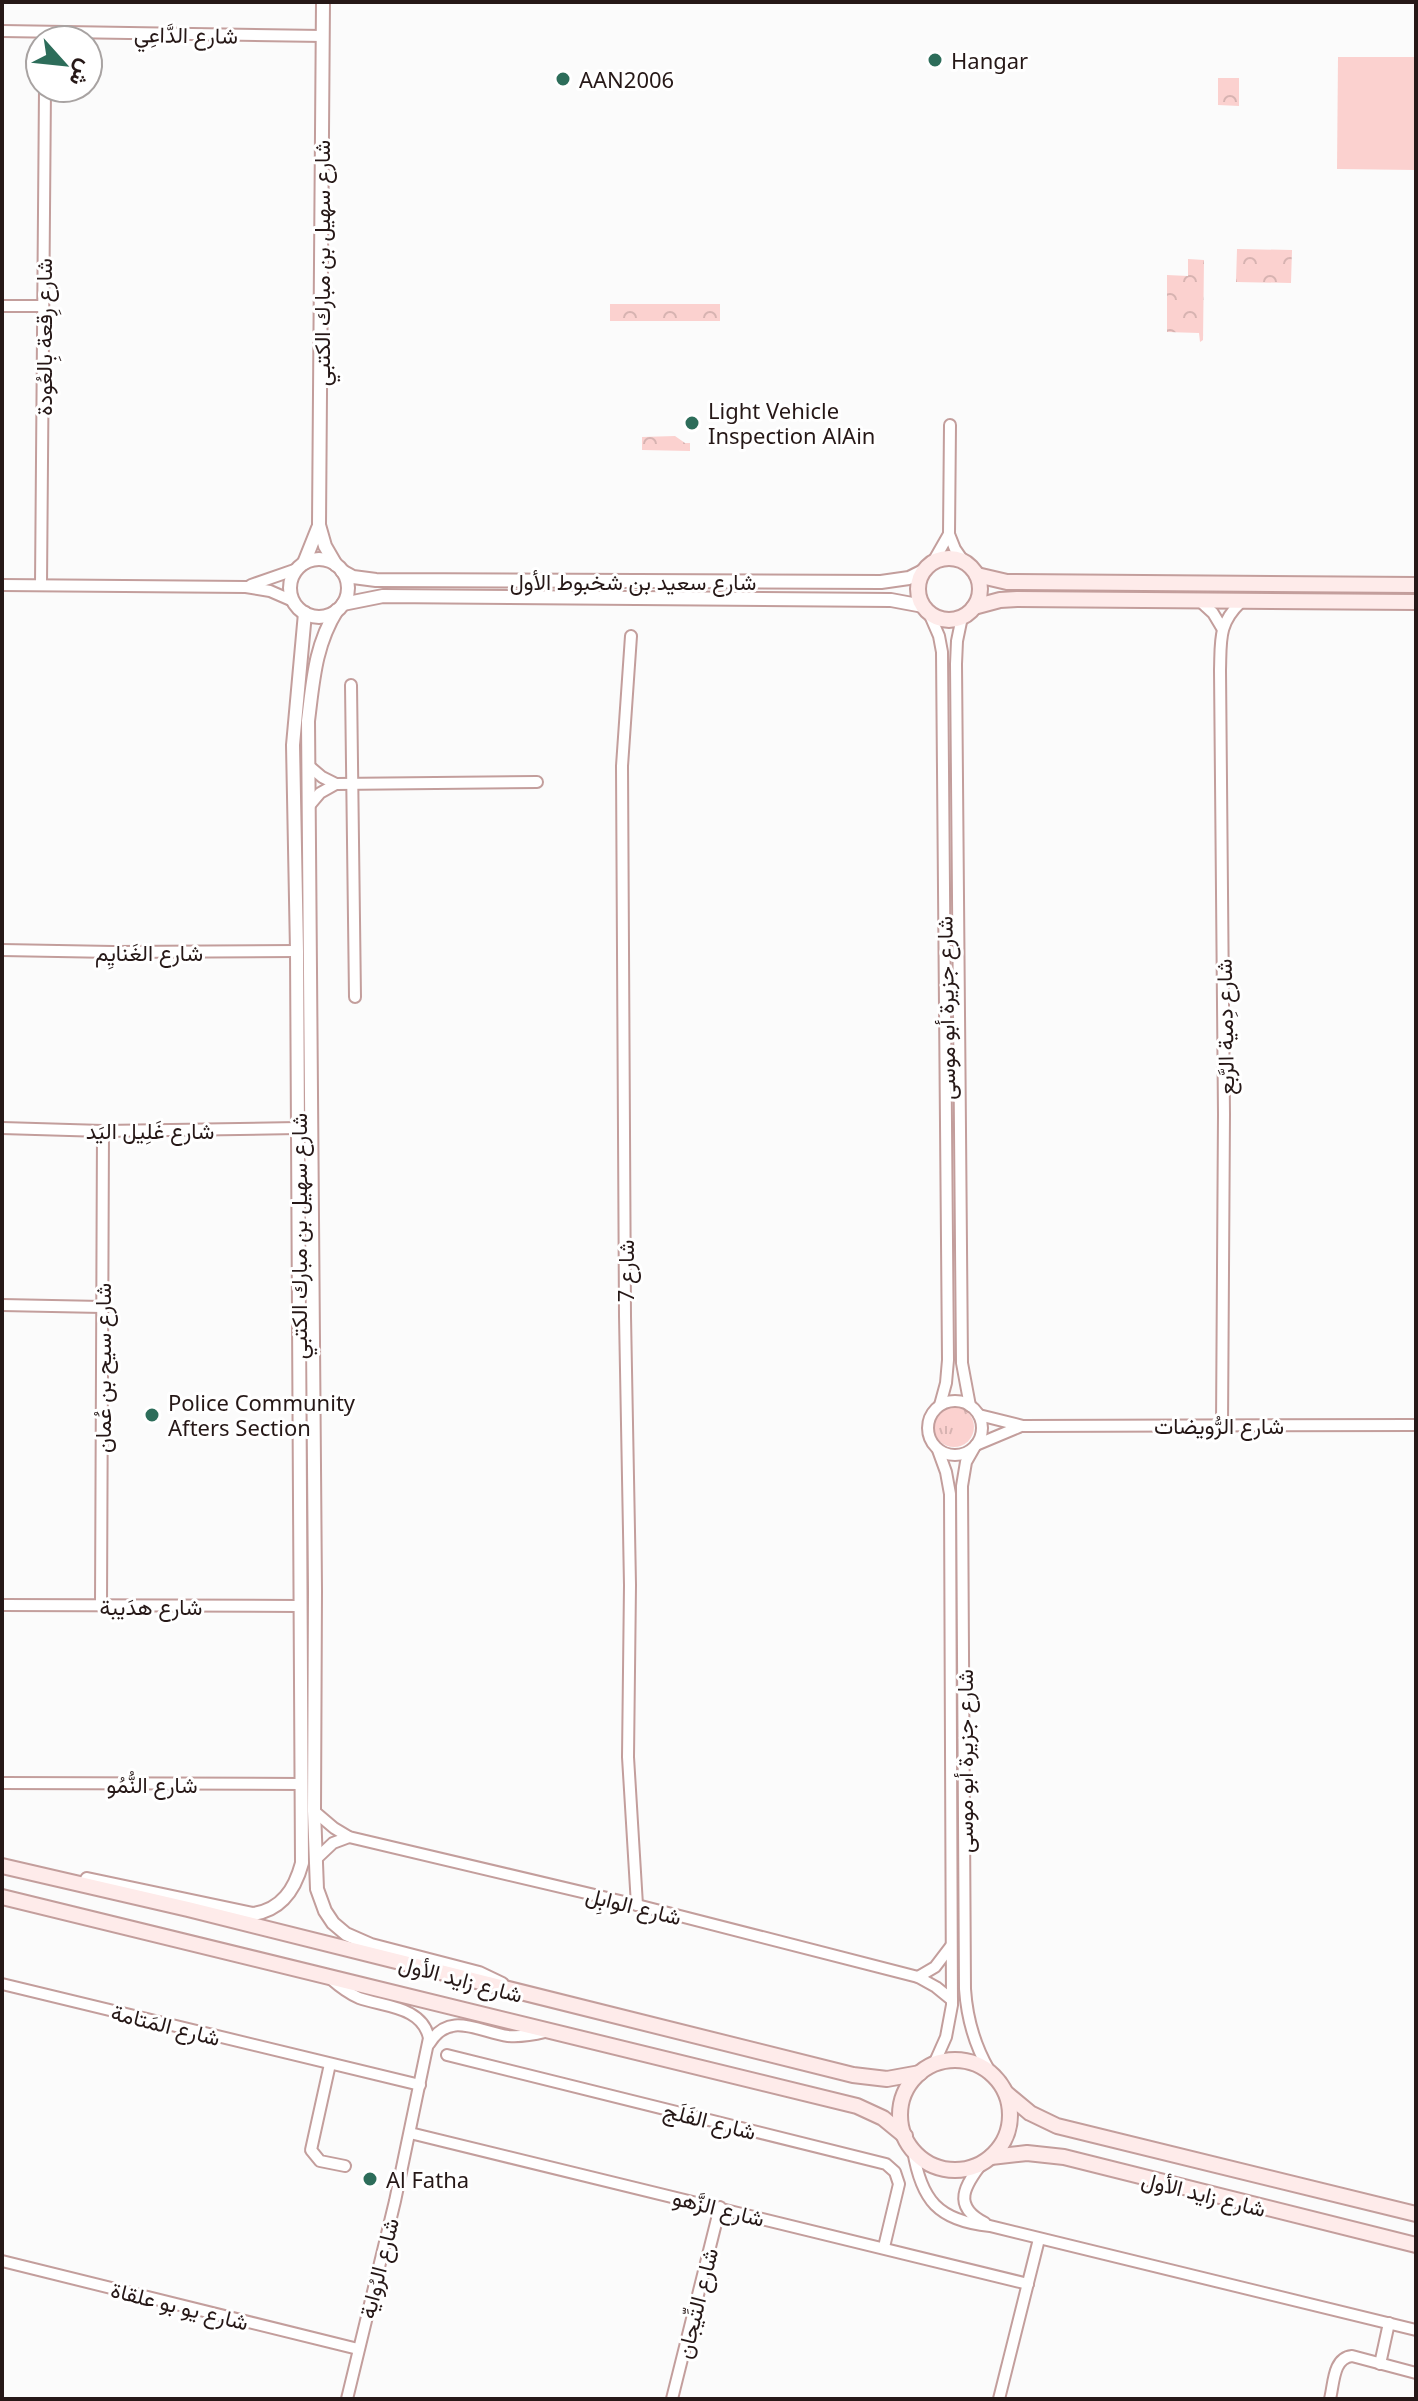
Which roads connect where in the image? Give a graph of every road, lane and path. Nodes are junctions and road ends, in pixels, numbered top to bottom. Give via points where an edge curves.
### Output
1 (323, 2) edge
2 (2, 31) edge
3 (24, 34) edge
4 (104, 36) edge
5 (323, 36) junction
6 (45, 104) edge
7 (2, 306) edge
8 (43, 306) junction
9 (950, 425) dead end
10 (319, 525) junction
11 (949, 534) junction
12 (964, 562) junction
13 (300, 566) junction
14 (928, 567) junction
15 (339, 568) junction
16 (977, 575) junction
17 (2, 585) edge
18 (41, 585) junction
19 (1416, 585) edge
20 (246, 587) junction
21 (293, 601) junction
22 (1201, 602) junction
23 (1241, 602) junction
24 (1416, 602) edge
25 (340, 607) junction
26 (974, 607) junction
27 (926, 609) junction
28 (305, 613) junction
29 (962, 617) junction
30 (1222, 628) junction
31 (631, 636) dead end
32 (351, 685) dead end
33 (309, 766) junction
34 (537, 782) dead end
35 (336, 784) junction
36 (352, 784) junction
37 (309, 806) junction
38 (2, 950) edge
39 (297, 951) junction
40 (355, 997) dead end
41 (2, 1128) edge
42 (298, 1128) junction
43 (103, 1131) junction
44 (2, 1305) edge
45 (102, 1307) junction
46 (940, 1405) junction
47 (970, 1406) junction
48 (979, 1415) junction
49 (1222, 1425) junction
50 (1416, 1425) edge
51 (1023, 1426) junction
52 (975, 1447) junction
53 (938, 1450) junction
54 (2, 1605) edge
55 (101, 1605) junction
56 (300, 1606) junction
57 (2, 1783) edge
58 (302, 1784) junction
59 (314, 1811) junction
60 (349, 1837) junction
61 (315, 1860) junction
62 (2, 1865) edge
63 (2, 1897) edge
64 (637, 1905) junction
65 (952, 1944) junction
66 (918, 1977) junction
67 (330, 1978) junction
68 (2, 1984) edge
69 (518, 1993) junction
70 (952, 2000) junction
71 (547, 2031) junction
72 (429, 2044) junction
73 (447, 2055) dead end
74 (330, 2064) junction
75 (927, 2068) junction
76 (989, 2070) junction
77 (420, 2085) junction
78 (1006, 2093) junction
79 (410, 2133) junction
80 (905, 2136) junction
81 (913, 2150) junction
82 (987, 2159) junction
83 (345, 2166) dead end
84 (720, 2207) junction
85 (1416, 2214) edge
86 (990, 2226) junction
87 (1039, 2239) junction
88 (1416, 2245) edge
89 (884, 2247) junction
90 (2, 2261) edge
91 (1028, 2284) junction
92 (1389, 2323) junction
93 (1416, 2330) edge
94 (358, 2349) junction
95 (1380, 2364) junction
96 (1416, 2373) edge
97 (347, 2399) edge
98 (672, 2399) edge
99 (999, 2399) edge
100 (1330, 2399) edge

1 - 5 street, شارع سهيل بن مبارك الكتبي
2 - 3 street, شارع الدَّاعِي
4 - 5 street, شارع الدَّاعِي
5 - 10 street, شارع سهيل بن مبارك الكتبي
6 - 8 street, شارع رِقعة بِالعُودة
7 - 8 street
8 - 18 street, شارع رِقعة بِالعُودة
9 - 11 street
10 - 13 street, شارع سهيل بن مبارك الكتبي
10 - 15 street, شارع سهيل بن مبارك الكتبي
11 - 12 street
11 - 14 street
12 - 14 main road via 945,558
12 - 16 main road
13 - 15 street via 320,559
13 - 20 street
13 - 21 street via 290,584
14 - 15 street, شارع سعيد بن شخبوط الأول via 909,578 881,582 376,580 353,577
14 - 27 main road via 918,592
15 - 25 street via 348,588
16 - 19 main road via 1007,582
16 - 26 main road via 980,591
17 - 18 street
18 - 20 street
20 - 21 street
21 - 28 street
22 - 23 main road
22 - 26 main road via 1017,599
22 - 30 street
23 - 24 main road
23 - 30 street
25 - 27 street, شارع سعيد بن شخبوط الأول via 383,596 891,600
25 - 28 street via 321,617
25 - 33 street, شارع سهيل بن مبارك الكتبي via 315,660
26 - 29 main road
27 - 29 main road via 941,619
27 - 46 street, شارع جزيرة أبو موسى via 942,652 948,1371
28 - 39 street, شارع سهيل بن مبارك الكتبي via 293,745
29 - 47 street, شارع جزيرة أبو موسى via 956,664 962,1363
30 - 49 street, شارع دِمية الرَّبع
31 - 64 street, شارع 7 via 622,766 628,1757
32 - 36 street
33 - 35 street
33 - 37 street, شارع سهيل بن مبارك الكتبي
34 - 36 street
35 - 36 street
35 - 37 street
36 - 40 street
37 - 59 street, شارع سهيل بن مبارك الكتبي
38 - 39 street, شارع الغَنايِم
39 - 42 street, شارع سهيل بن مبارك الكتبي
41 - 43 street, شارع غَلِيل اليَد
42 - 43 street, شارع غَلِيل اليَد
42 - 56 street, شارع سهيل بن مبارك الكتبي
43 - 45 street, شارع سيح بن عُمان
44 - 45 street
45 - 55 street, شارع سيح بن عُمان
46 - 47 street via 950,1401
46 - 53 street via 927,1427
47 - 48 street
48 - 51 street, شارع الرُّويضات
48 - 52 street via 982,1431
49 - 50 street, شارع الرُّويضات
49 - 51 street, شارع الرُّويضات
51 - 52 street, شارع الرُّويضات
52 - 53 street via 952,1456
52 - 76 street, شارع جزيرة أبو موسى via 962,1486 965,1989 973,2040
53 - 65 street, شارع جزيرة أبو موسى via 950,1494
54 - 55 street, شارع هدَيبة
55 - 56 street, شارع هدَيبة
56 - 58 street, شارع سهيل بن مبارك الكتبي
57 - 58 street, شارع النُّمُو
58 - 62 street, شارع سهيل بن مبارك الكتبي via 298,1875 286,1897 264,1913
59 - 60 street, شارع الوابِل
59 - 61 street, شارع سهيل بن مبارك الكتبي
60 - 61 street
60 - 64 street, شارع الوابِل
61 - 69 street, شارع سهيل بن مبارك الكتبي via 320,1900 346,1934 479,1973
62 - 69 main road, شارع زايد الأول
63 - 67 main road, شارع زايد الأول
64 - 66 street, شارع الوابِل
65 - 66 street via 942,1961
65 - 70 street, شارع جزيرة أبو موسى
66 - 70 street, شارع الوابِل
67 - 71 main road, شارع زايد الأول
67 - 72 street via 354,1996 414,2015 426,2027
68 - 74 street, شارع المَتامة
69 - 75 main road, شارع زايد الأول via 853,2075 887,2079
70 - 75 street, شارع جزيرة أبو موسى via 946,2037
71 - 72 street via 515,2036 455,2025 439,2031
71 - 80 main road, شارع زايد الأول via 857,2106
72 - 77 street, شارع الرُواية
73 - 89 street, شارع الفَلَج via 886,2164 899,2184
74 - 77 street, شارع المَتامة
74 - 83 street via 311,2150 320,2161
75 - 76 main road via 962,2060
75 - 80 main road via 908,2088 901,2107
76 - 78 main road
77 - 79 street, شارع الرُواية
78 - 82 main road via 1010,2122 1003,2141
78 - 85 main road, شارع زايد الأول via 1057,2126
79 - 84 street, شارع الزَّهو
79 - 94 street, شارع الرُواية
80 - 81 main road
81 - 82 main road via 941,2168 967,2168
81 - 86 street via 919,2183 935,2206 957,2220
82 - 86 street via 963,2198 969,2213
82 - 88 main road, شارع زايد الأول via 1027,2153 1064,2157
84 - 89 street, شارع الزَّهو
84 - 98 street, شارع التِّيجان
86 - 87 street
87 - 91 street
87 - 92 street
89 - 91 street, شارع الزَّهو
90 - 94 street, شارع يو بو علقاة
91 - 99 street
92 - 93 street
92 - 95 street
94 - 97 street, شارع الرُواية
95 - 96 street
95 - 100 street via 1343,2358

